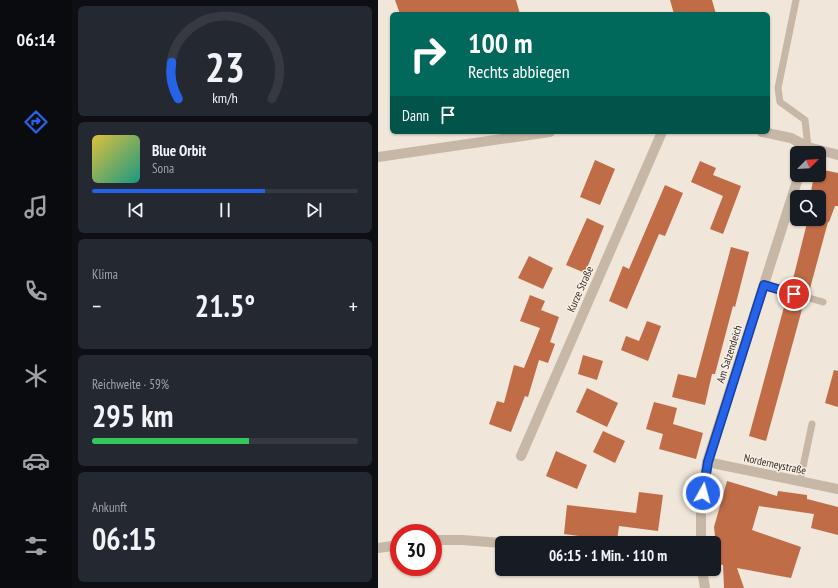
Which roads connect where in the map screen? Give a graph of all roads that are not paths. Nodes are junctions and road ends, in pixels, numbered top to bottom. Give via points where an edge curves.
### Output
1 (796, 0) edge
2 (536, 134) edge
3 (661, 134) edge
4 (770, 134) edge
5 (801, 146) edge
6 (807, 146) edge
7 (826, 153) edge
8 (838, 155) edge
9 (378, 157) edge
10 (797, 182) edge
11 (764, 285) junction
12 (824, 302) dead end
13 (812, 424) dead end
14 (521, 456) dead end
15 (708, 462) junction
16 (800, 481) junction
17 (838, 489) edge
18 (701, 536) edge
19 (442, 540) edge
20 (495, 542) edge
21 (390, 546) edge
22 (378, 548) edge
23 (703, 576) edge
24 (705, 588) edge

1 - 6 lane via 778,88 780,102 806,120
2 - 9 street
3 - 14 street, Kurze Straße
4 - 5 street via 790,138
7 - 8 street
10 - 11 street, Am Salzendeich
11 - 12 lane
11 - 15 street, Am Salzendeich
13 - 16 lane
15 - 16 street, Norderneystraße
15 - 18 street, Am Salzendeich via 701,509
16 - 17 street, Norderneystraße
19 - 20 street
21 - 22 street
23 - 24 street

